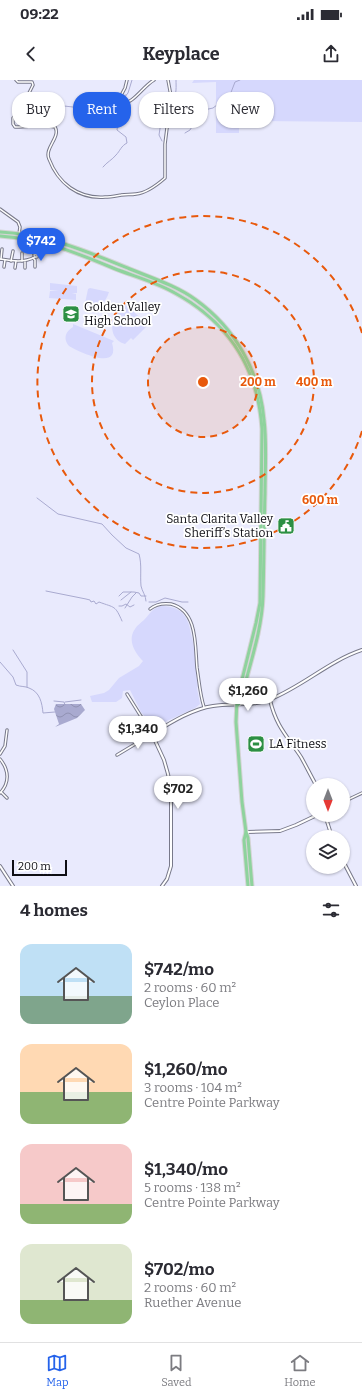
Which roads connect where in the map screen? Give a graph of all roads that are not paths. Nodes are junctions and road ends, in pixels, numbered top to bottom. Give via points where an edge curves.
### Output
1 (16, 80) edge
2 (128, 80) edge
3 (154, 80) edge
4 (168, 80) edge
5 (0, 209) edge
6 (0, 232) edge
7 (19, 234) junction
8 (0, 236) edge
9 (2, 250) dead end
10 (13, 251) dead end
11 (22, 253) dead end
12 (0, 259) edge
13 (5, 260) junction
14 (11, 261) junction
15 (16, 261) junction
16 (22, 261) junction
17 (25, 261) junction
18 (35, 266) dead end
19 (4, 267) dead end
20 (15, 268) dead end
21 (25, 268) dead end
22 (150, 609) dead end
23 (362, 650) edge
24 (127, 694) dead end
25 (270, 700) junction
26 (238, 705) junction
27 (204, 708) junction
28 (8, 730) dead end
29 (152, 734) junction
30 (0, 754) edge
31 (117, 755) dead end
32 (0, 759) edge
33 (312, 778) edge
34 (1, 793) edge
35 (362, 793) edge
36 (7, 798) dead end
37 (350, 799) edge
38 (306, 820) edge
39 (246, 832) junction
40 (0, 866) edge
41 (350, 874) edge
42 (13, 886) edge
43 (162, 886) edge
44 (248, 886) edge
45 (252, 886) edge
46 (356, 886) edge

1 - 4 street via 32,82 33,85 12,124 19,127 55,127 56,132 48,158 63,184 70,189 104,198 138,194 150,190 165,178 166,104 171,93
2 - 3 street via 118,101 122,105 133,100
5 - 7 street via 18,222
6 - 7 main road
7 - 26 main road via 54,240 77,248 191,297 223,324 239,345 252,369 261,396 265,429 264,596 257,636
8 - 26 main road via 31,239 65,248 173,292 194,304 217,323 242,358 255,388 262,422 260,603 237,700
9 - 12 street
10 - 14 street
11 - 16 street
12 - 13 street
13 - 14 street
13 - 19 street
14 - 15 street
15 - 16 street
15 - 20 street
16 - 17 street
17 - 18 street via 34,258
17 - 21 street
22 - 27 street via 160,604 172,605 180,608 189,618 195,639
23 - 25 street via 340,659 298,686
24 - 29 street
25 - 26 street via 253,705
25 - 33 street via 279,728
26 - 27 street
26 - 39 main road via 236,736
27 - 29 street
28 - 30 street via 5,746
29 - 31 street
29 - 43 street via 164,760 171,791 171,866 167,880
32 - 34 street via 7,769 8,776
34 - 36 street
35 - 37 street
38 - 39 street via 280,831
39 - 44 main road via 244,840
39 - 45 main road
40 - 42 street
41 - 46 street

